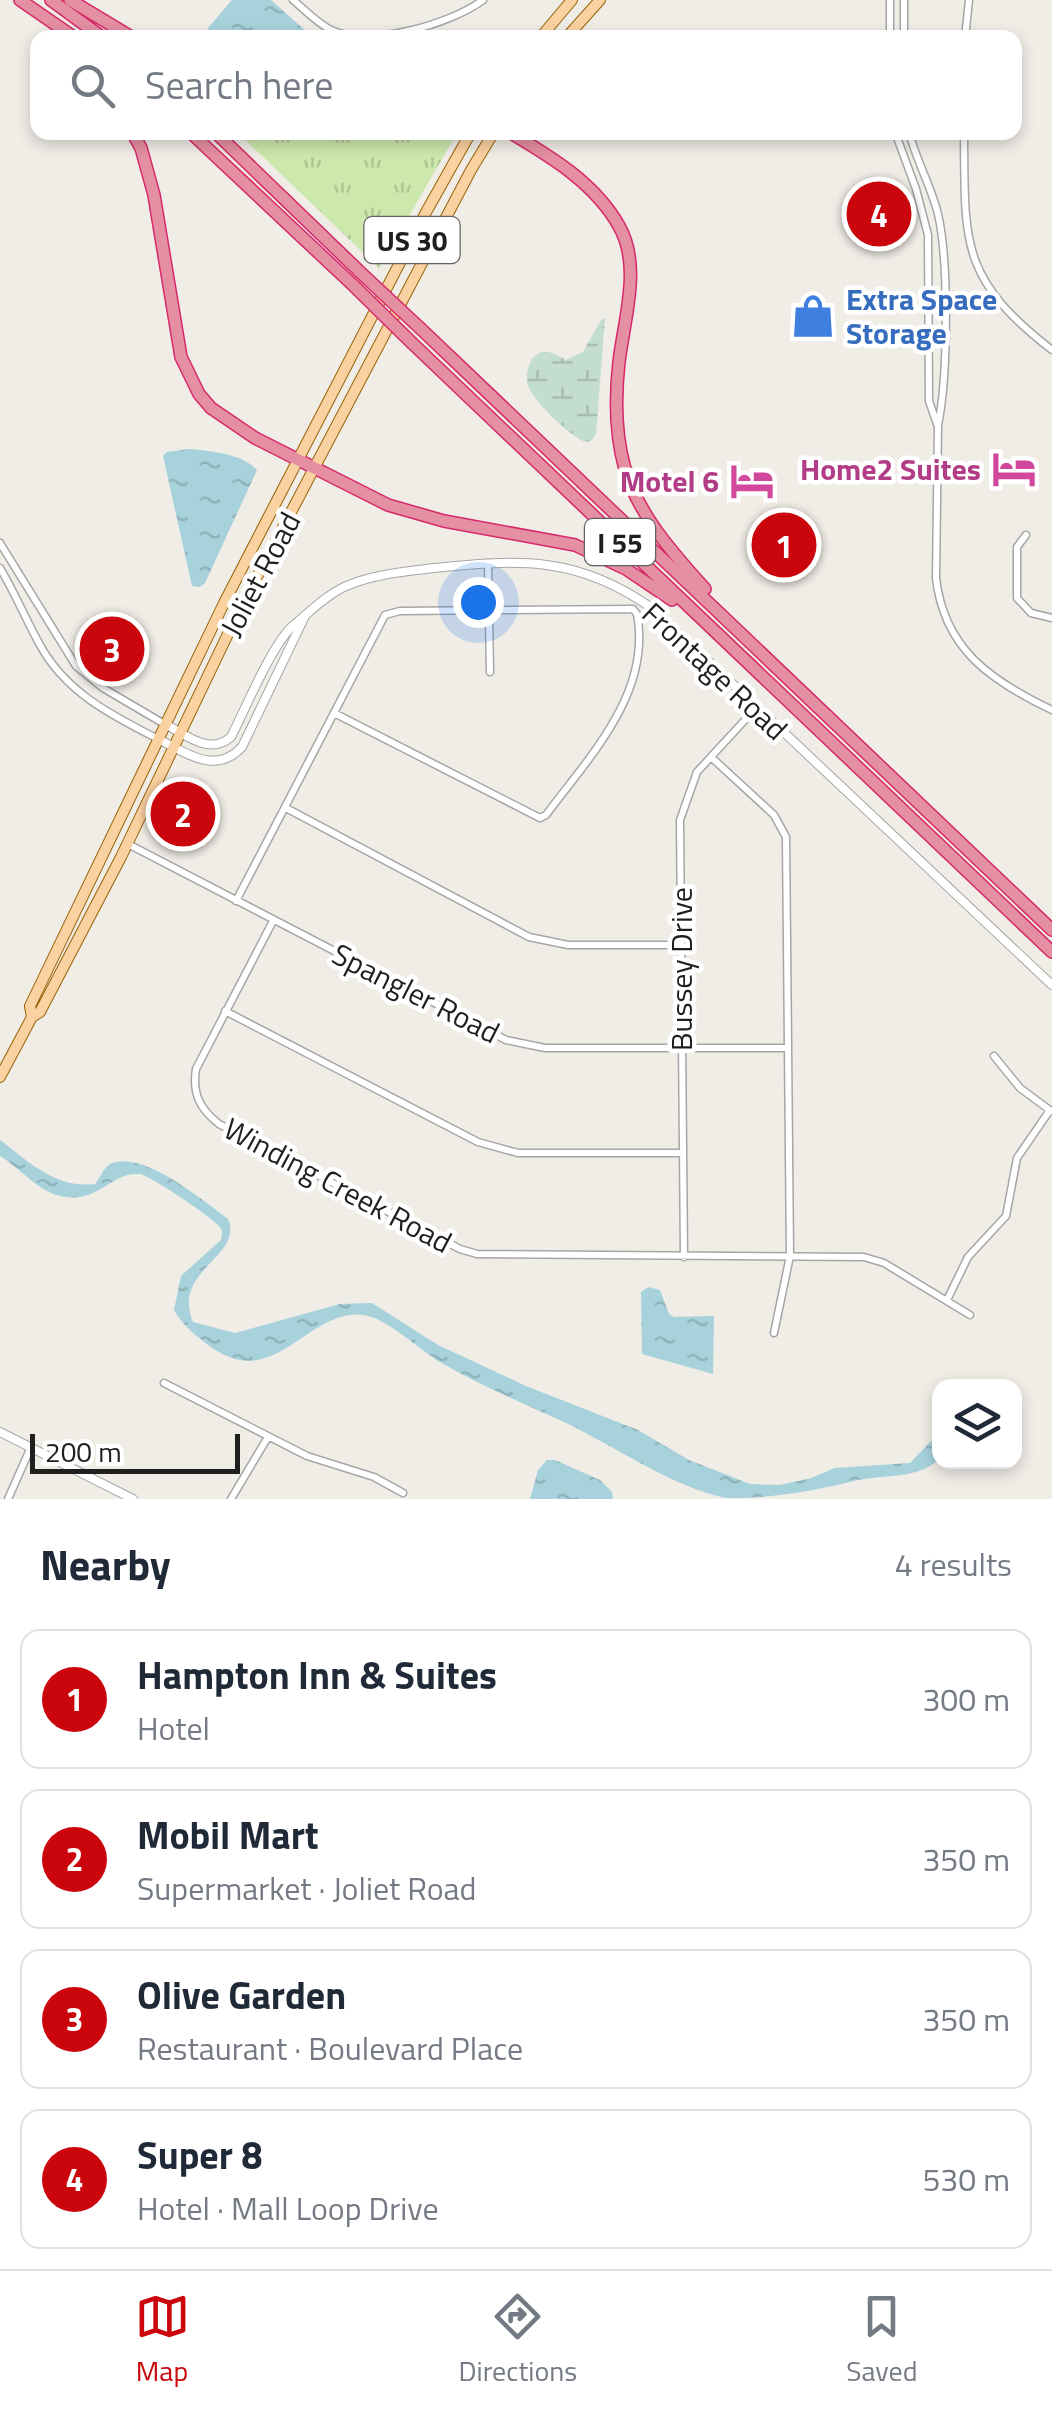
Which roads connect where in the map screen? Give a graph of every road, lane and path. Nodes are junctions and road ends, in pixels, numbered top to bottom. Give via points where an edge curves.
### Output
1 (20, 0) edge
2 (51, 0) edge
3 (70, 0) edge
4 (293, 0) edge
5 (484, 0) edge
6 (572, 0) edge
7 (600, 0) edge
8 (890, 0) edge
9 (904, 0) edge
10 (969, 0) edge
11 (51, 20) junction
12 (59, 30) edge
13 (64, 30) edge
14 (93, 30) edge
15 (120, 30) edge
16 (330, 30) edge
17 (407, 30) edge
18 (547, 30) edge
19 (573, 30) edge
20 (890, 30) edge
21 (904, 30) edge
22 (965, 30) edge
23 (136, 140) edge
24 (199, 140) edge
25 (223, 140) edge
26 (467, 140) edge
27 (489, 140) edge
28 (522, 140) edge
29 (530, 140) edge
30 (898, 140) edge
31 (912, 140) edge
32 (964, 140) edge
33 (535, 148) junction
34 (1052, 350) edge
35 (938, 425) junction
36 (298, 458) junction
37 (316, 468) junction
38 (1026, 534) dead end
39 (0, 542) edge
40 (488, 562) junction
41 (0, 568) edge
42 (489, 611) junction
43 (304, 618) junction
44 (699, 618) junction
45 (1052, 618) edge
46 (744, 634) junction
47 (490, 672) dead end
48 (756, 708) junction
49 (1052, 710) edge
50 (336, 714) junction
51 (167, 725) junction
52 (180, 732) junction
53 (160, 740) junction
54 (174, 747) junction
55 (711, 757) junction
56 (286, 808) junction
57 (128, 844) junction
58 (236, 901) junction
59 (273, 921) junction
60 (1052, 930) edge
61 (681, 945) junction
62 (1052, 952) edge
63 (1052, 985) edge
64 (225, 1011) junction
65 (32, 1016) junction
66 (788, 1048) junction
67 (682, 1049) junction
68 (994, 1056) dead end
69 (0, 1077) edge
70 (1051, 1111) edge
71 (682, 1153) junction
72 (684, 1256) junction
73 (790, 1256) junction
74 (947, 1300) junction
75 (970, 1315) dead end
76 (774, 1333) dead end
77 (164, 1382) dead end
78 (0, 1432) edge
79 (268, 1437) junction
80 (31, 1447) junction
81 (403, 1493) dead end
82 (119, 1496) edge
83 (8, 1499) edge
84 (134, 1499) edge
85 (231, 1499) edge

1 - 11 highway
2 - 14 highway
3 - 15 highway
4 - 16 street
5 - 17 street via 436,26
6 - 18 main road
7 - 19 main road
8 - 20 street
9 - 21 street
10 - 22 street
11 - 12 highway
11 - 13 highway
23 - 36 highway via 154,194 189,377 232,425
24 - 44 highway, I 55, bridge
25 - 46 highway, I 55, bridge
26 - 36 main road, Joliet Road / US 30
27 - 37 main road, Joliet Road / US 30
28 - 33 highway
29 - 33 highway
30 - 35 street via 928,235 929,401
31 - 35 street via 941,234 944,362
32 - 34 street via 968,246 998,302
33 - 46 highway via 579,179 621,229 630,275 616,390 624,466 665,543
35 - 49 street via 936,578 944,620 970,656
36 - 37 highway
36 - 51 main road, Joliet Road / US 30
37 - 44 highway via 415,514 574,545 626,569
37 - 52 main road, Joliet Road / US 30
38 - 45 street via 1017,547 1017,598 1031,613
39 - 51 street via 76,666
40 - 42 street
40 - 43 street, Frontage Road via 362,580 328,596
40 - 48 street, Frontage Road via 542,562 630,593
41 - 53 street via 59,674 80,695
42 - 47 street
42 - 50 street via 390,612
42 - 50 street via 638,614 637,662 624,706 546,816
43 - 52 street, Frontage Road via 283,640 231,737 209,746
43 - 54 street, Frontage Road via 235,755 205,761
44 - 62 highway, I 55
46 - 60 highway, I 55
48 - 55 street, Bussey Drive
48 - 63 street, Frontage Road
50 - 56 street
51 - 52 street, Frontage Road
51 - 53 main road, Joliet Road / US 30
52 - 54 main road, Joliet Road / US 30
53 - 54 street, Frontage Road
53 - 65 main road, Joliet Road / US 30 via 30,1006
54 - 57 main road, Joliet Road / US 30
55 - 61 street, Bussey Drive via 690,787 680,820
55 - 66 street via 774,815 786,837
56 - 58 street
56 - 61 street via 539,940
57 - 58 street, Spangler Road
57 - 65 main road, Joliet Road / US 30 via 78,945
58 - 59 street, Spangler Road
59 - 64 street, Winding Creek Road
59 - 67 street, Spangler Road via 506,1040 546,1048
61 - 67 street, Bussey Drive
64 - 71 street via 498,1149
64 - 72 street, Winding Creek Road via 194,1081 200,1105 220,1124 477,1254
65 - 69 main road, Joliet Road / US 30
66 - 67 street, Spangler Road
66 - 73 street
67 - 71 street, Bussey Drive
68 - 70 street
70 - 74 street via 1017,1158 1006,1216 968,1257
71 - 72 street, Bussey Drive
72 - 73 street, Winding Creek Road
73 - 74 street, Winding Creek Road via 845,1255 884,1263
73 - 76 street
74 - 75 street, Winding Creek Road
77 - 79 street
78 - 80 street
79 - 81 street
79 - 85 street
80 - 82 street
80 - 83 street
82 - 84 street

